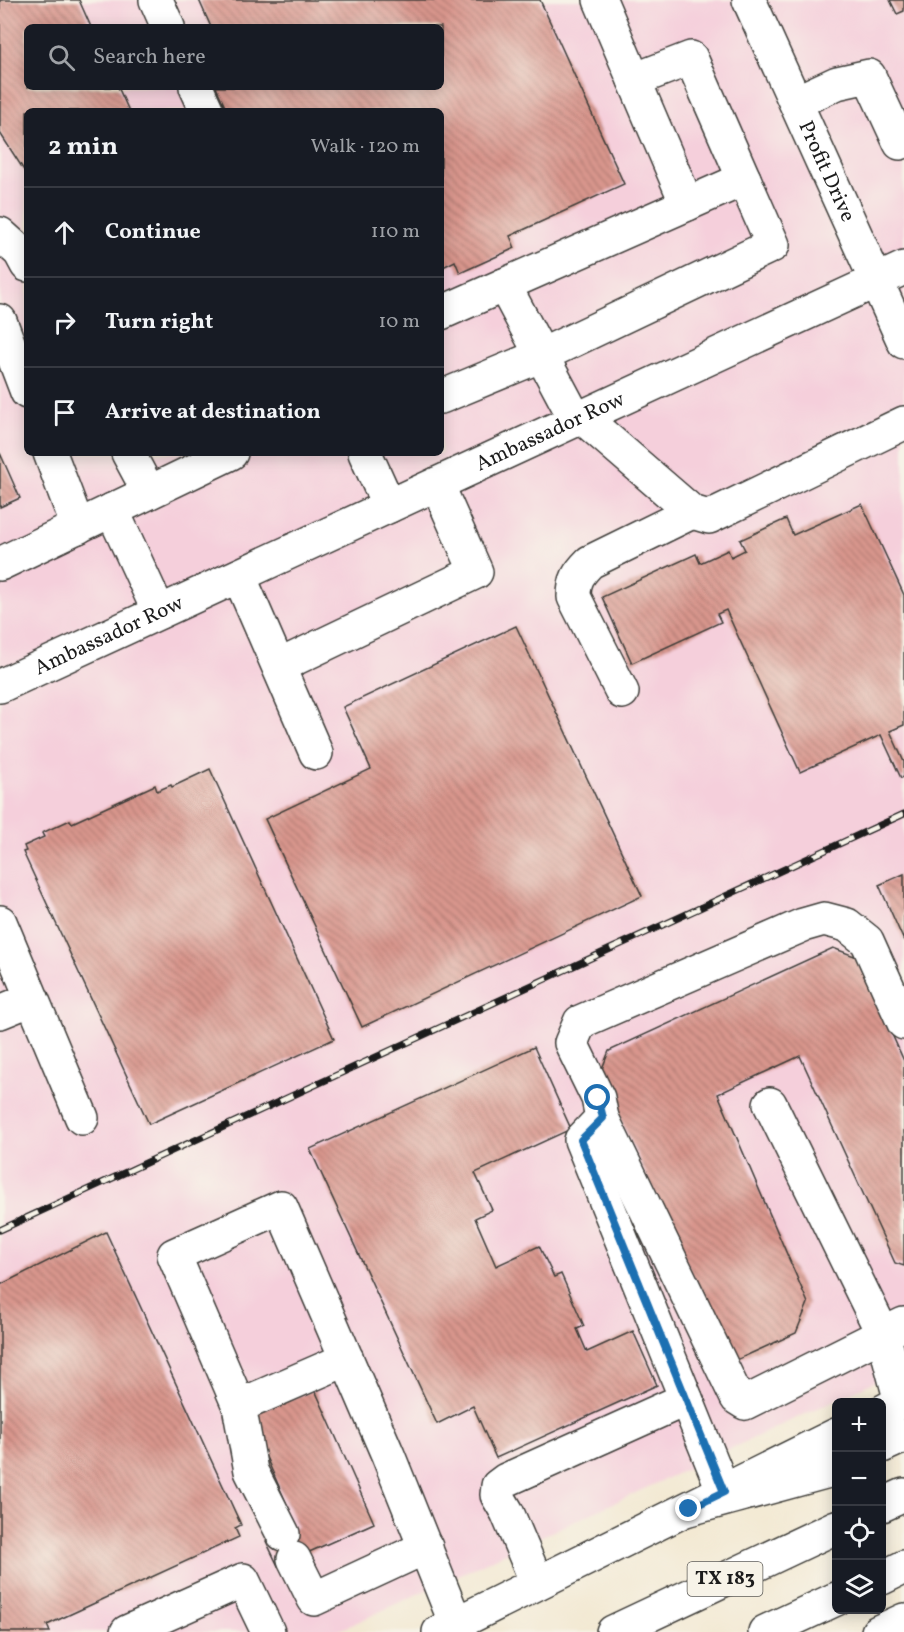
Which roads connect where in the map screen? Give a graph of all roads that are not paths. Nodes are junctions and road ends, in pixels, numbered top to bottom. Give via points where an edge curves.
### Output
1 (156, 0) edge
2 (600, 0) edge
3 (749, 0) edge
4 (167, 24) edge
5 (634, 80) junction
6 (197, 90) edge
7 (796, 102) junction
8 (206, 108) edge
9 (904, 141) edge
10 (744, 179) junction
11 (687, 204) junction
12 (0, 234) edge
13 (24, 259) edge
14 (890, 274) edge
15 (504, 285) junction
16 (444, 312) edge
17 (0, 321) edge
18 (904, 342) edge
19 (542, 355) junction
20 (24, 384) edge
21 (444, 396) edge
22 (579, 418) junction
23 (904, 423) edge
24 (51, 456) edge
25 (130, 456) edge
26 (225, 456) edge
27 (366, 456) edge
28 (437, 484) junction
29 (149, 492) junction
30 (389, 506) junction
31 (112, 510) junction
32 (692, 512) junction
33 (78, 526) junction
34 (0, 564) edge
35 (239, 576) junction
36 (159, 612) junction
37 (279, 666) junction
38 (0, 686) edge
39 (622, 692) dead end
40 (316, 753) dead end
41 (0, 922) edge
42 (32, 999) junction
43 (0, 1012) edge
44 (904, 1023) edge
45 (770, 1104) dead end
46 (82, 1118) dead end
47 (603, 1118) junction
48 (893, 1329) edge
49 (347, 1359) junction
50 (686, 1399) junction
51 (896, 1404) edge
52 (239, 1406) junction
53 (904, 1436) edge
54 (832, 1437) edge
55 (886, 1444) edge
56 (832, 1470) edge
57 (724, 1492) junction
58 (904, 1495) edge
59 (886, 1504) edge
60 (689, 1509) junction
61 (832, 1529) edge
62 (426, 1547) junction
63 (904, 1567) edge
64 (886, 1576) edge
65 (537, 1583) junction
66 (832, 1601) edge
67 (904, 1620) edge
68 (447, 1628) edge
69 (127, 1632) edge
70 (268, 1632) edge
71 (613, 1632) edge
72 (765, 1632) edge
73 (878, 1632) edge

1 - 4 main road
2 - 5 main road
3 - 7 main road, Profit Drive
5 - 10 main road via 691,58
5 - 11 main road
6 - 8 main road
7 - 9 main road via 837,83 869,76 900,143
7 - 14 main road, Profit Drive
10 - 11 main road
10 - 19 main road via 773,245
11 - 15 main road
12 - 13 main road
14 - 18 main road, Profit Drive
14 - 22 main road, Ambassador Row
15 - 16 main road
15 - 19 main road
17 - 20 main road
19 - 21 main road
19 - 22 main road
22 - 28 main road, Ambassador Row
22 - 32 main road
23 - 32 main road via 709,517
24 - 33 main road
25 - 29 main road
26 - 29 main road
27 - 30 main road
28 - 30 main road, Ambassador Row
28 - 37 main road via 476,572
29 - 31 main road
30 - 35 main road, Ambassador Row
31 - 33 main road
31 - 36 main road
32 - 39 main road via 590,562 574,584 574,597
33 - 34 main road
35 - 36 main road, Ambassador Row
35 - 37 main road
36 - 38 main road, Ambassador Row
37 - 40 main road
41 - 42 main road
42 - 43 main road
42 - 46 main road
44 - 47 main road via 867,941 847,925 824,919 803,925 580,1022 571,1043 598,1098
45 - 48 main road
47 - 48 main road via 737,1398 745,1403
47 - 50 main road via 581,1140
48 - 51 main road
49 - 52 main road
49 - 52 main road via 280,1207 174,1255
49 - 62 main road
50 - 57 main road
50 - 65 main road via 498,1486 498,1495
52 - 62 main road via 251,1471 314,1599
53 - 55 main road
54 - 57 main road
56 - 60 main road
57 - 60 main road
58 - 59 main road
60 - 65 main road
61 - 71 main road, TX 183
62 - 68 main road
63 - 64 main road
65 - 68 main road
66 - 72 main road
67 - 73 main road
69 - 70 main road via 243,1580

